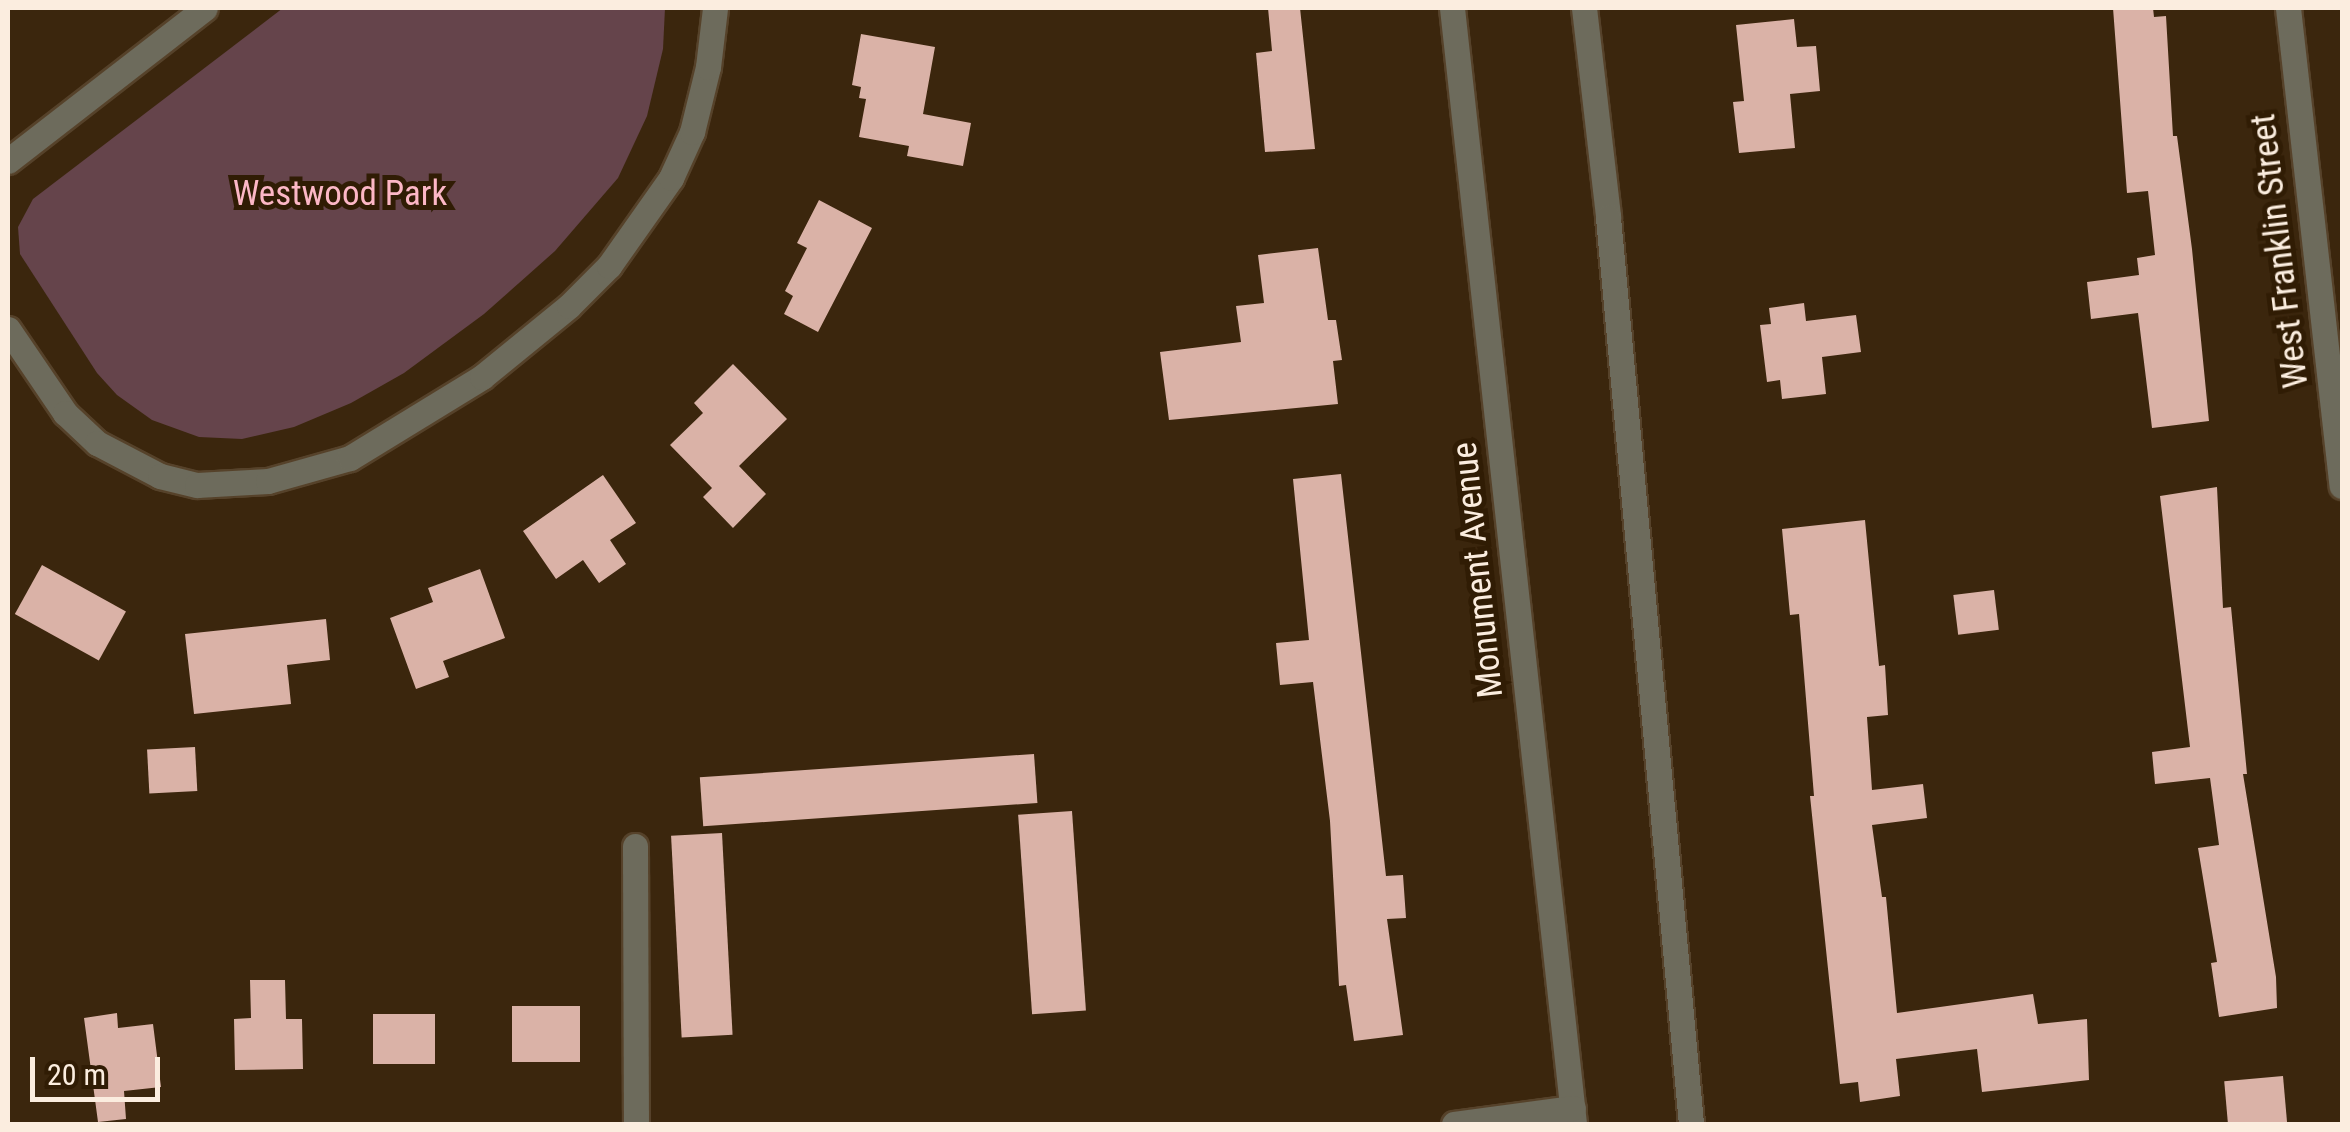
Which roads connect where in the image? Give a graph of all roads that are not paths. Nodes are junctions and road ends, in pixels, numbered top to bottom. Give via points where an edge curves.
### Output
1 (205, 8) edge
2 (716, 8) edge
3 (1452, 8) edge
4 (1584, 8) edge
5 (2288, 8) edge
6 (8, 161) edge
7 (8, 329) edge
8 (2342, 486) edge
9 (635, 846) dead end
10 (1574, 1116) edge
11 (636, 1124) edge
12 (1454, 1124) edge
13 (1679, 1124) edge
14 (1691, 1124) edge

1 - 6 street
2 - 7 street via 692,132 671,178 609,266 482,377 350,458 268,482 197,485 160,476 97,443 65,413
3 - 10 street, Monument Avenue
4 - 14 street
5 - 8 street, West Franklin Street
9 - 11 street
10 - 12 street
13 - 14 street

